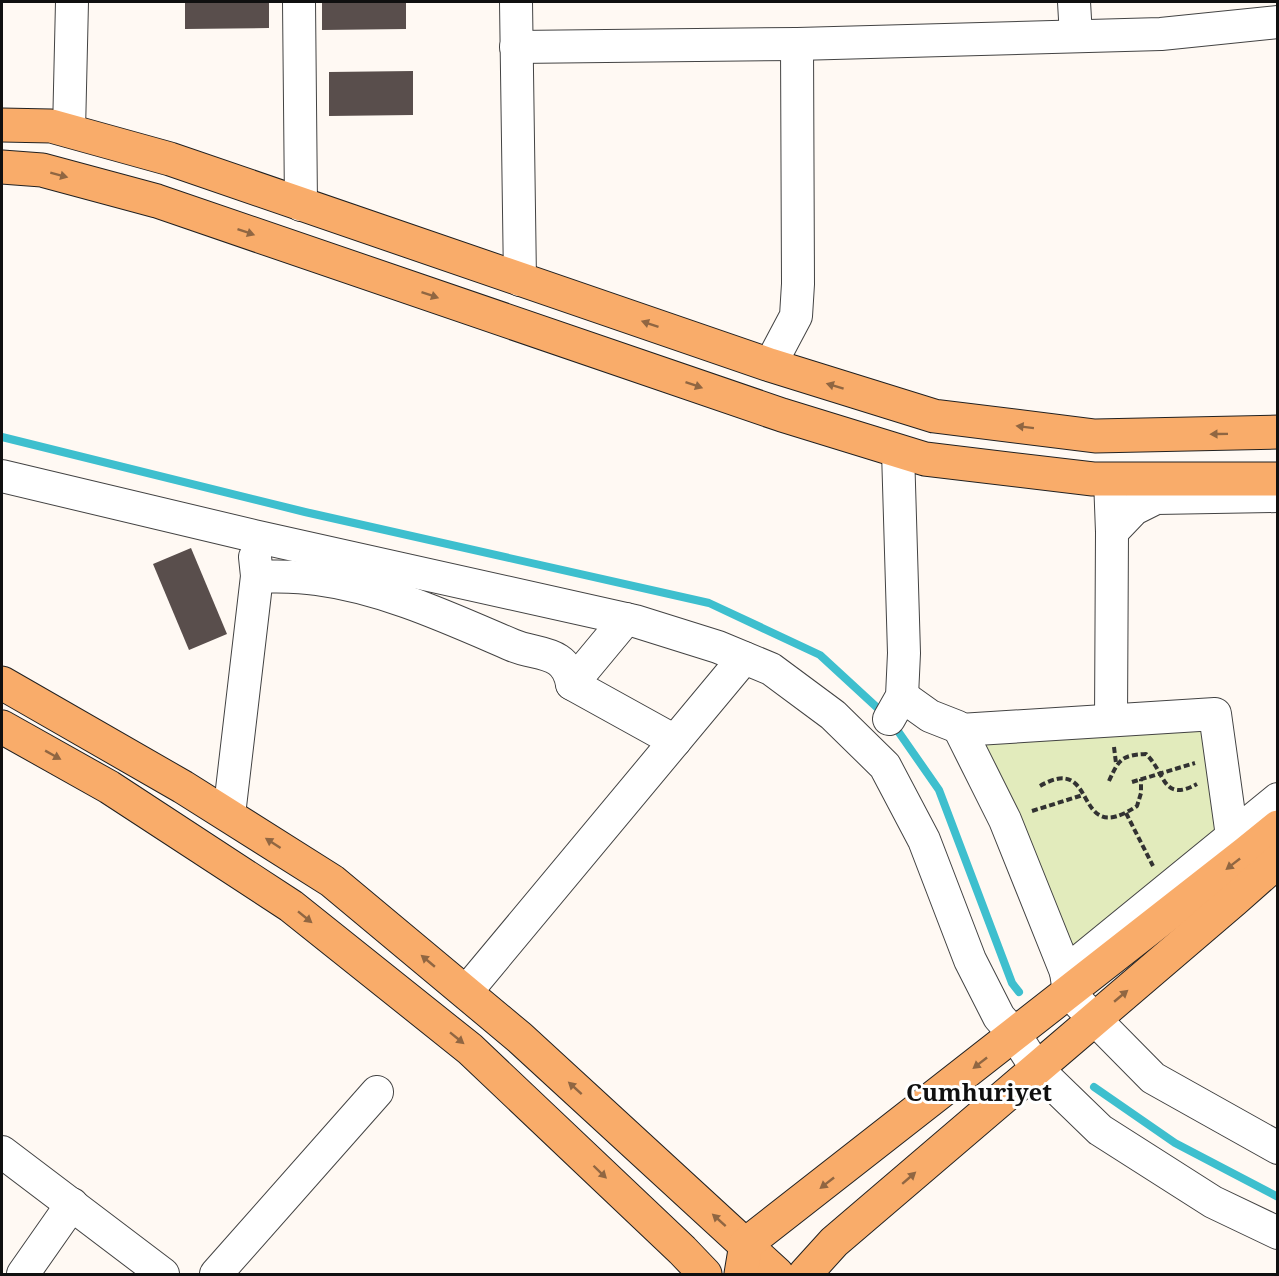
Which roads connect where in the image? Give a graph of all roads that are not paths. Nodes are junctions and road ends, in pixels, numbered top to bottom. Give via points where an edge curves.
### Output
1 (72, 2) edge
2 (299, 2) edge
3 (516, 2) edge
4 (1074, 2) edge
5 (1278, 22) edge
6 (1076, 36) junction
7 (797, 44) junction
8 (516, 47) junction
9 (2, 125) edge
10 (69, 131) junction
11 (2, 167) edge
12 (301, 205) junction
13 (520, 280) junction
14 (770, 365) junction
15 (1278, 432) edge
16 (898, 451) junction
17 (2, 476) edge
18 (1278, 478) edge
19 (1110, 479) junction
20 (1278, 496) edge
21 (1112, 532) junction
22 (254, 536) junction
23 (257, 576) junction
24 (626, 619) junction
25 (744, 658) junction
26 (2, 683) edge
27 (572, 684) junction
28 (1110, 720) junction
29 (2, 727) edge
30 (960, 730) junction
31 (675, 741) junction
32 (1278, 799) edge
33 (229, 815) junction
34 (1278, 827) edge
35 (1232, 836) junction
36 (1272, 876) edge
37 (1067, 983) junction
38 (465, 992) junction
39 (1094, 1020) junction
40 (1015, 1035) junction
41 (1037, 1069) junction
42 (377, 1092) dead end
43 (1278, 1148) edge
44 (2, 1152) edge
45 (72, 1204) junction
46 (1278, 1233) edge
47 (743, 1260) edge
48 (23, 1275) edge
49 (163, 1275) edge
50 (216, 1275) edge
51 (705, 1275) edge
52 (777, 1275) edge
53 (805, 1275) edge

1 - 10 street
2 - 12 street
3 - 8 street
4 - 6 street
5 - 6 street via 1161,34
6 - 7 street
7 - 8 street
7 - 14 street via 798,284 795,316
8 - 13 street
9 - 10 main road via 51,126
10 - 12 main road via 170,159
11 -> 16 main road via 42,170 157,201 782,416
12 - 13 main road
14 -> 13 main road
15 -> 14 main road via 1095,436 934,416
16 - 19 main road via 925,459
16 - 30 street via 904,653 896,708 930,716
17 - 22 street
18 - 19 main road
19 - 21 street
20 - 21 street via 1156,498 1134,508
21 - 28 street
22 - 23 street
22 - 24 street
23 - 27 street via 316,579 420,606 515,646 558,658 570,673
23 - 33 street
24 - 25 street
24 - 27 street
25 - 31 street
25 - 40 street via 771,669 833,715 885,766 924,840 970,960 999,1017
26 - 33 main road
27 - 31 street
28 - 30 street
28 - 35 street via 1215,714 1213,757
29 -> 51 main road via 109,787 291,906 470,1048
30 - 37 street via 1005,820
31 - 38 street
32 - 35 street
38 -> 33 main road via 332,881
34 -> 37 main road
35 - 37 street via 1165,891
39 -> 36 main road
37 - 39 street
37 - 40 main road
47 -> 38 main road via 519,1037
39 - 41 main road
39 - 43 street via 1153,1078
40 - 41 street
40 -> 47 main road
41 - 46 street via 1100,1130 1213,1202
53 -> 41 main road via 834,1242
42 - 50 street
44 - 45 street
45 - 48 street
45 - 49 street
47 - 52 main road

